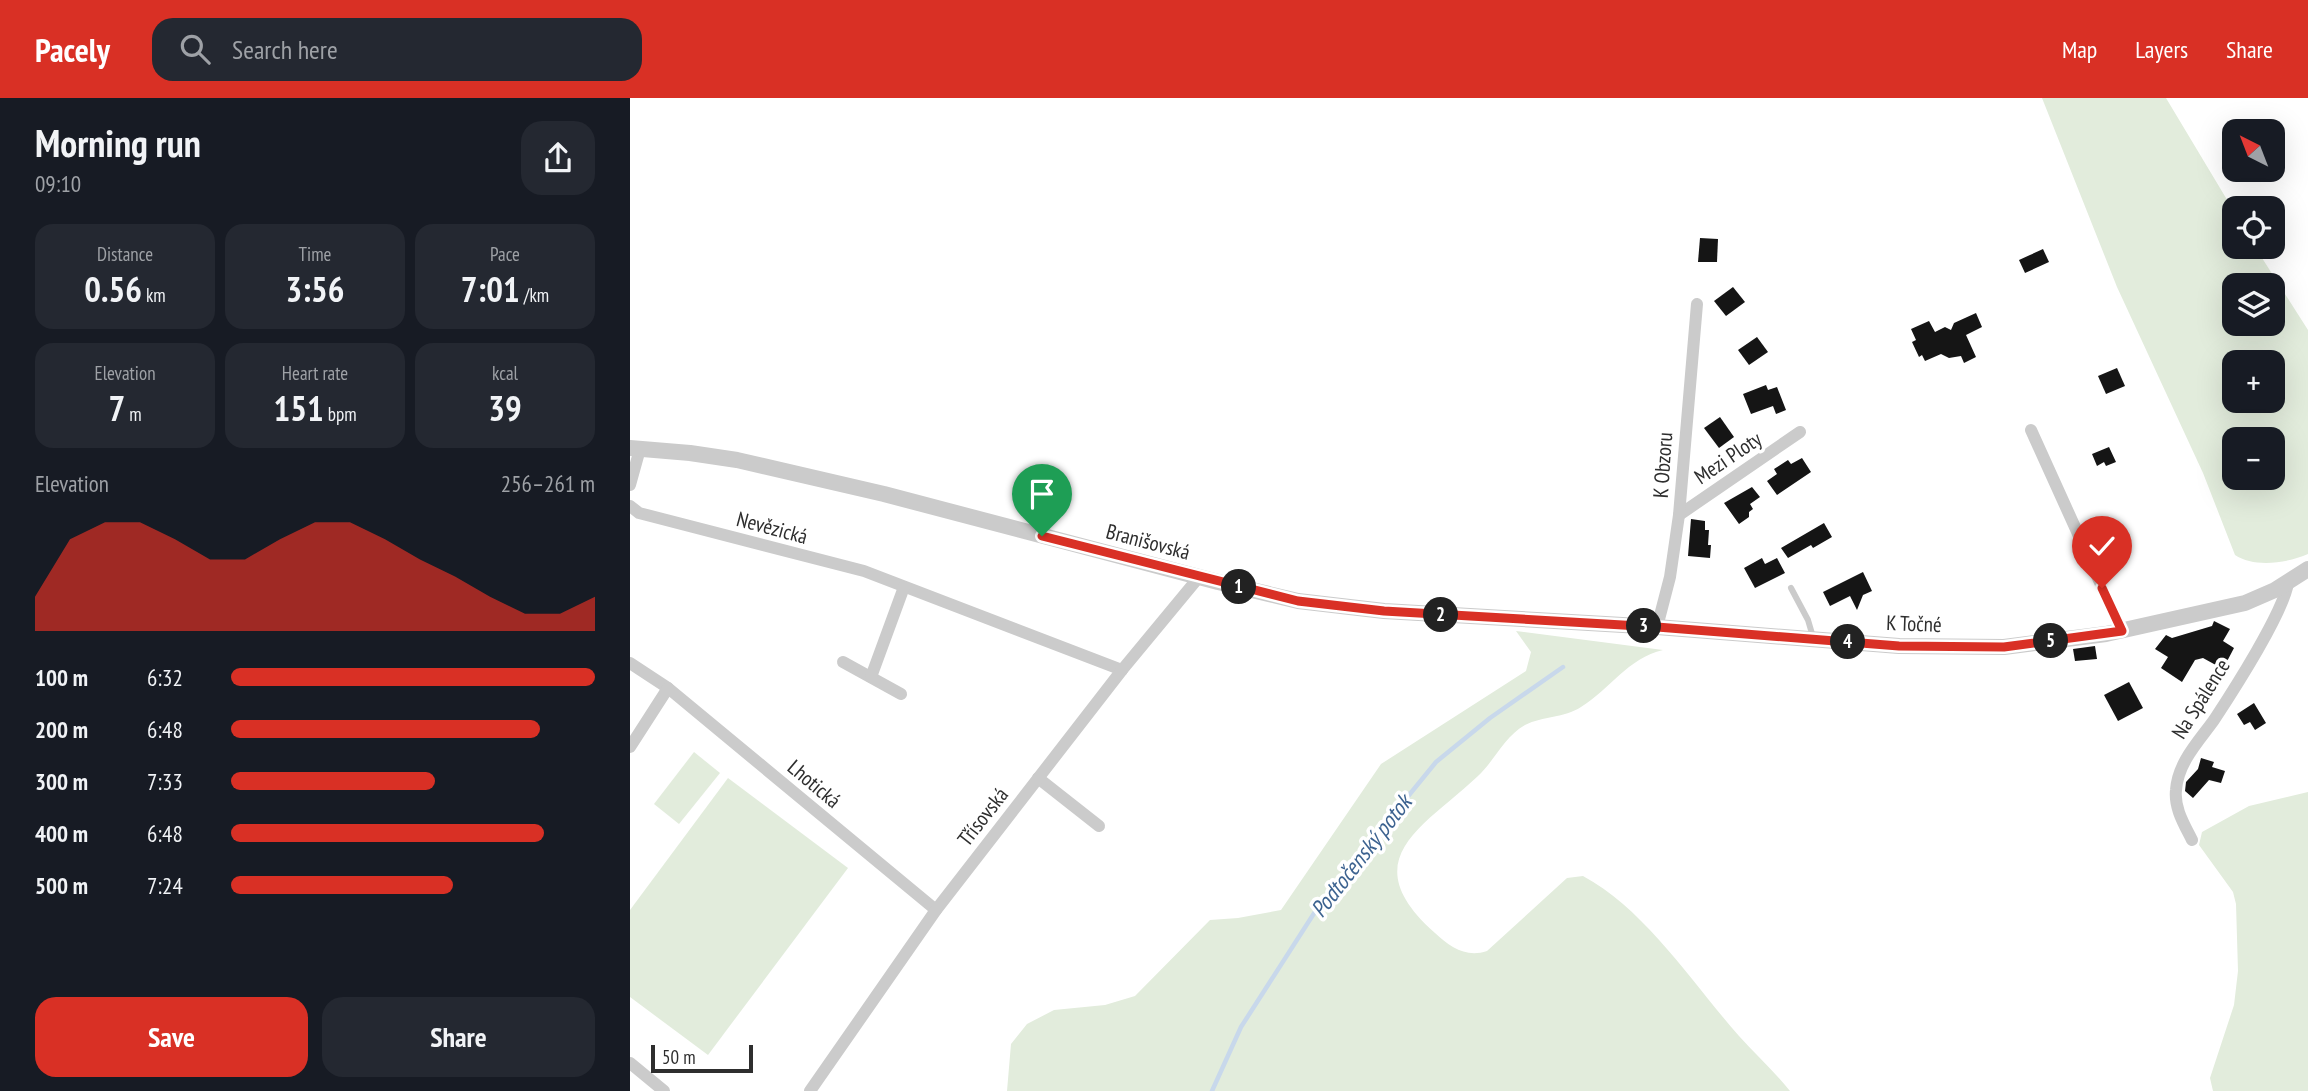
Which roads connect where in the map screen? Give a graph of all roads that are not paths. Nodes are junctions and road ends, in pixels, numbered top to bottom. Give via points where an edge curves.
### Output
1 (1697, 304) dead end
2 (2031, 430) dead end
3 (1800, 432) dead end
4 (635, 449) edge
5 (630, 485) edge
6 (630, 506) edge
7 (1679, 515) junction
8 (2308, 569) edge
9 (1199, 577) junction
10 (2288, 583) junction
11 (904, 587) junction
12 (1791, 589) dead end
13 (1621, 625) joint
14 (1657, 627) junction
15 (2122, 631) junction
16 (1814, 639) junction
17 (843, 662) dead end
18 (630, 663) edge
19 (1122, 670) junction
20 (871, 677) junction
21 (668, 688) junction
22 (901, 694) dead end
23 (630, 747) edge
24 (1038, 778) junction
25 (1099, 825) dead end
26 (2192, 840) dead end
27 (936, 910) junction
28 (630, 1063) edge
29 (659, 1090) edge
30 (810, 1091) edge

1 - 7 street, K Obzoru
2 - 15 street
3 - 7 street, Mezi Ploty
4 - 5 street
4 - 9 street, Branišovská via 713,456 778,469
6 - 11 street, Nevězická via 639,513 864,571
7 - 14 street, K Obzoru
8 - 10 street, K Točné
9 - 13 street, Branišovská via 1298,601 1384,611
9 - 19 street, Třísovská
10 - 15 street, K Točné via 2245,603
10 - 26 street, Na Spálence via 2281,604 2216,716 2181,767 2175,791 2177,811
11 - 19 street, Nevězická
11 - 20 street
12 - 16 lane
13 - 14 street, K Točné
14 - 16 street, K Točné
15 - 16 street, K Točné via 2004,647
17 - 20 street
18 - 21 street, Lhotická
19 - 24 street, Třísovská
20 - 22 street
21 - 23 street
21 - 27 street, Lhotická
24 - 25 street
24 - 27 street, Třísovská
27 - 30 street, Třísovská
28 - 29 street

